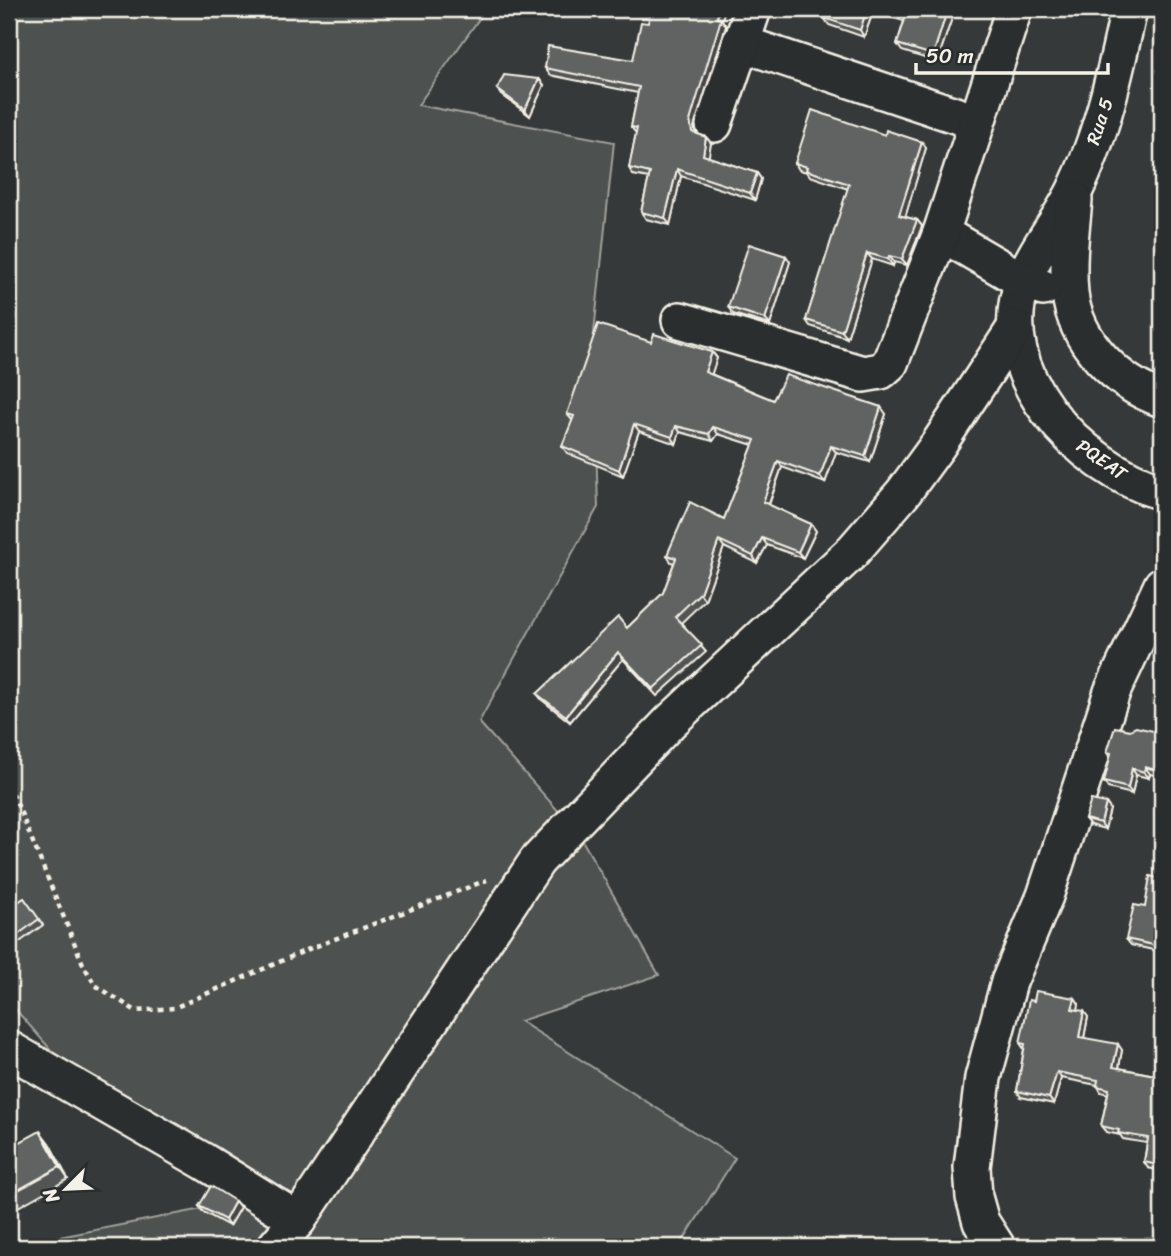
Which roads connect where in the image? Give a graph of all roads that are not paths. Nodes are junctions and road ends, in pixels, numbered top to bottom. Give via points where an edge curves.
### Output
1 (753, 9) edge
2 (1014, 9) edge
3 (1129, 9) edge
4 (740, 43) junction
5 (975, 122) junction
6 (714, 124) dead end
7 (1074, 191) junction
8 (941, 233) junction
9 (1023, 281) junction
10 (1070, 296) junction
11 (680, 320) dead end
12 (1015, 328) junction
13 (977, 387) junction
14 (1162, 399) edge
15 (1051, 414) junction
16 (1162, 492) edge
17 (1162, 585) edge
18 (9, 1049) edge
19 (298, 1220) junction
20 (275, 1247) edge
21 (997, 1247) edge

1 - 4 street
2 - 5 street
3 - 7 street, Rua 5 via 1101,119
4 - 5 street
4 - 6 street
5 - 8 street
7 - 9 street
7 - 10 street
8 - 9 street
8 - 11 street via 895,356 881,371 863,374
9 - 10 street
9 - 12 street
10 - 14 street via 1089,341 1111,371
12 - 13 street
12 - 15 street, PQEAT via 1032,385
13 - 15 street via 1005,391
13 - 19 street via 903,493 852,553 670,722 537,861
15 - 16 street, PQEAT via 1076,443 1102,463
17 - 21 street via 1112,692 1045,896 1009,982 983,1078 972,1167 974,1197 981,1222
18 - 19 street
19 - 20 street

